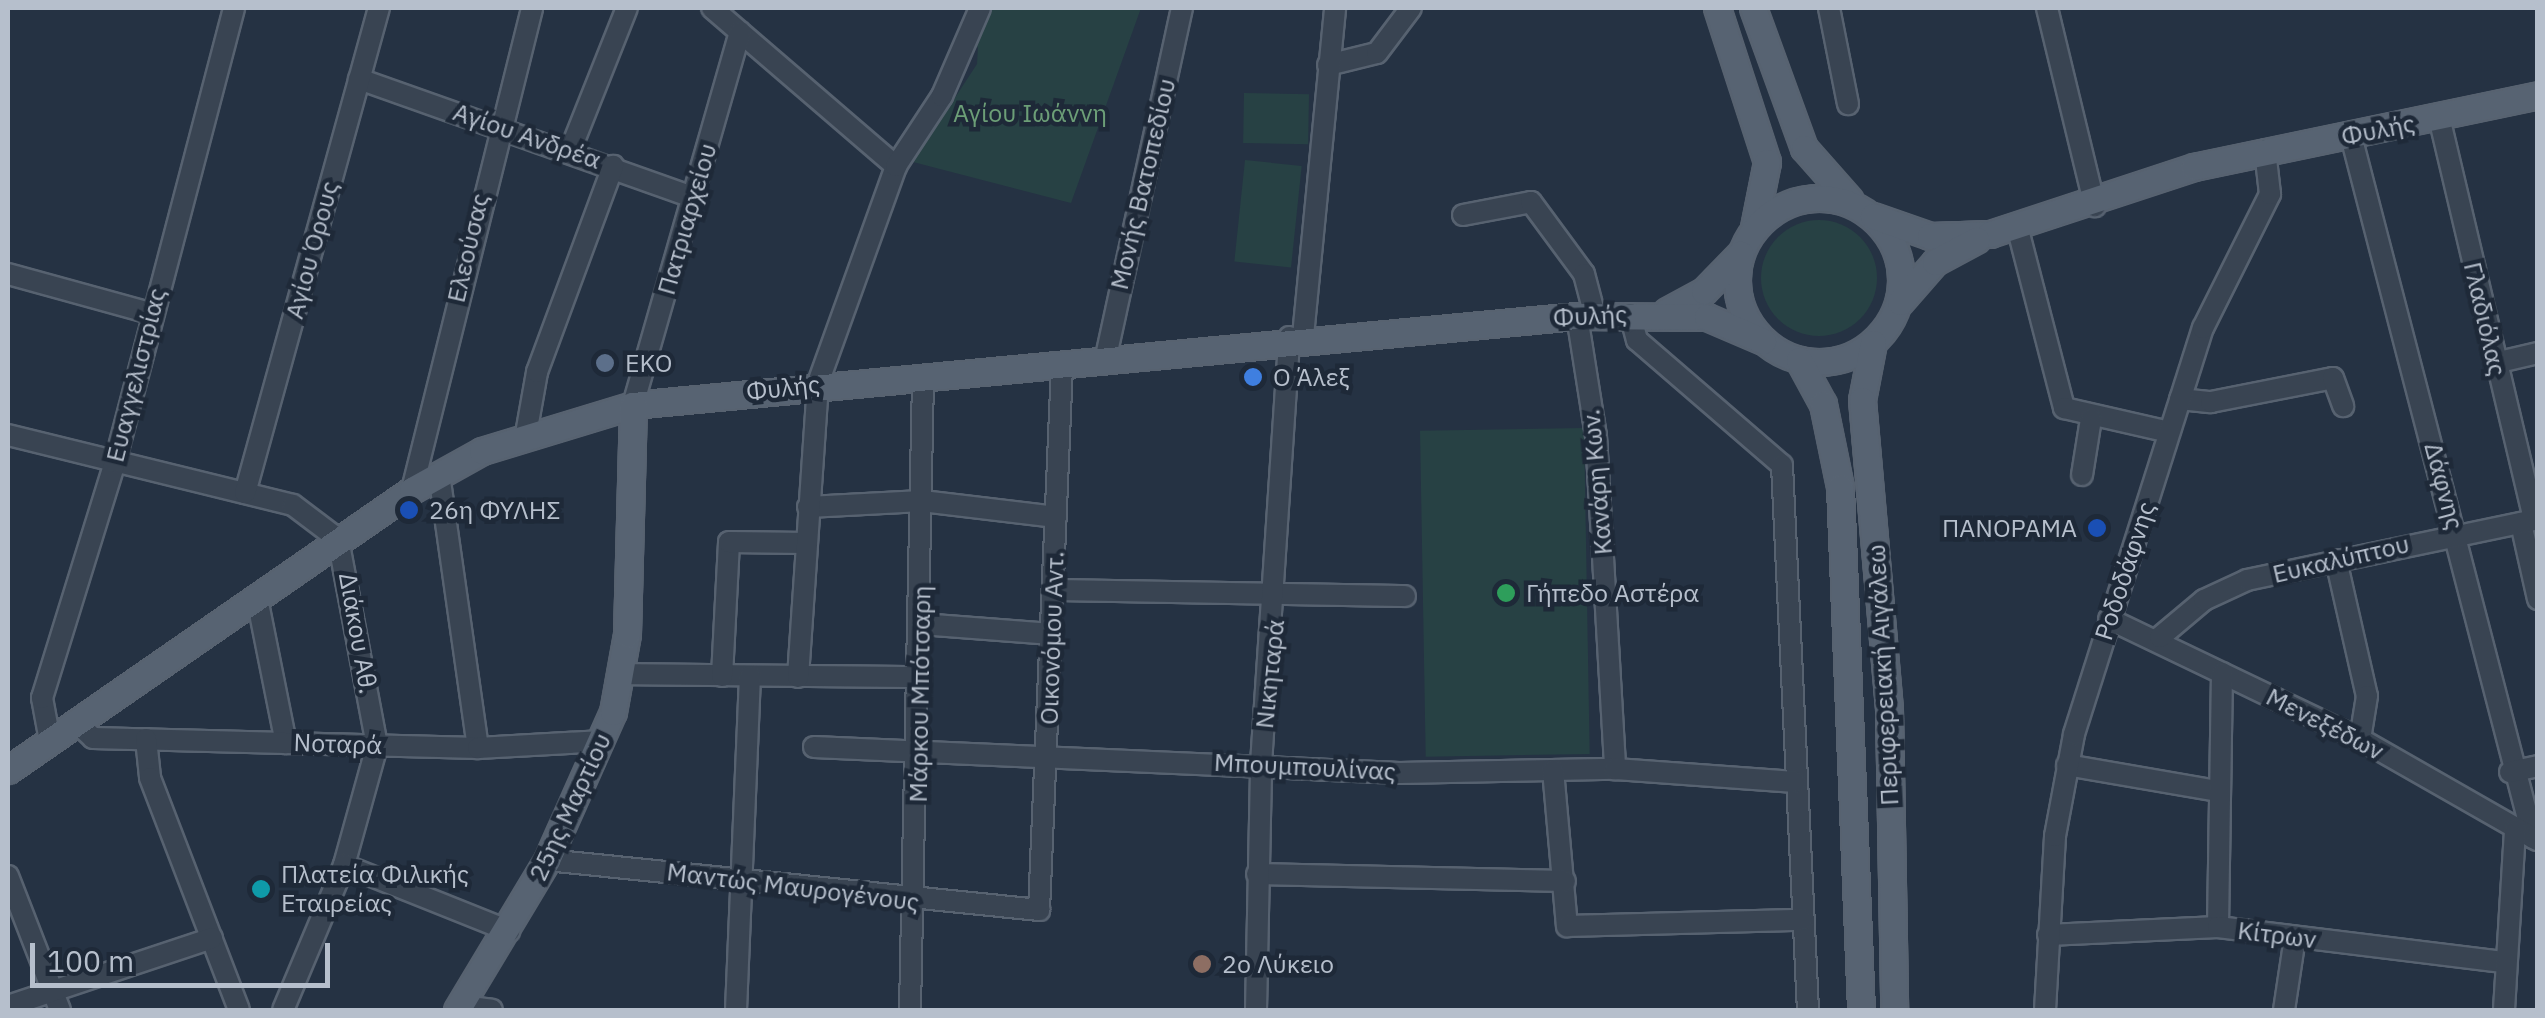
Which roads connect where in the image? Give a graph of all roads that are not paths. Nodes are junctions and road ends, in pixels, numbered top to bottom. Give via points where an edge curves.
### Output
1 (234, 8) edge
2 (379, 8) edge
3 (532, 8) edge
4 (627, 8) edge
5 (712, 8) edge
6 (980, 8) edge
7 (1182, 8) edge
8 (1335, 8) edge
9 (1410, 8) edge
10 (1717, 8) edge
11 (1753, 8) edge
12 (1829, 8) edge
13 (2047, 8) edge
14 (740, 32) junction
15 (1328, 66) junction
16 (359, 79) junction
17 (2538, 95) edge
18 (1848, 104) dead end
19 (2439, 118) junction
20 (498, 123) junction
21 (2351, 136) junction
22 (2264, 150) junction
23 (570, 151) junction
24 (614, 166) junction
25 (896, 166) junction
26 (693, 197) junction
27 (2095, 206) junction
28 (1864, 210) junction
29 (1464, 215) dead end
30 (2017, 226) junction
31 (1753, 229) junction
32 (1990, 234) junction
33 (1740, 254) junction
34 (8, 274) edge
35 (1898, 306) junction
36 (150, 313) junction
37 (1662, 313) junction
38 (1630, 314) junction
39 (1586, 316) junction
40 (1296, 336) junction
41 (1763, 341) junction
42 (1873, 343) junction
43 (2538, 354) edge
44 (1798, 360) junction
45 (1104, 361) junction
46 (2495, 364) junction
47 (1062, 365) junction
48 (924, 378) junction
49 (818, 383) junction
50 (2180, 399) junction
51 (633, 406) junction
52 (2343, 406) dead end
53 (2092, 419) junction
54 (2170, 432) junction
55 (526, 434) junction
56 (8, 435) edge
57 (116, 462) junction
58 (439, 474) junction
59 (2082, 476) dead end
60 (412, 490) junction
61 (245, 492) junction
62 (922, 501) junction
63 (808, 508) junction
64 (1056, 518) junction
65 (2531, 521) edge
66 (2456, 532) junction
67 (338, 539) junction
68 (806, 543) junction
69 (2336, 560) junction
70 (1278, 588) junction
71 (1053, 590) junction
72 (1405, 596) dead end
73 (258, 598) junction
74 (2538, 599) edge
75 (2109, 619) junction
76 (921, 624) junction
77 (1052, 634) junction
78 (2160, 637) junction
79 (2222, 673) junction
80 (622, 674) junction
81 (722, 676) junction
82 (750, 676) junction
83 (798, 677) junction
84 (921, 677) junction
85 (78, 724) junction
86 (146, 739) junction
87 (2360, 739) junction
88 (50, 741) junction
89 (604, 741) junction
90 (286, 742) junction
91 (920, 745) junction
92 (377, 746) junction
93 (814, 747) dead end
94 (478, 748) junction
95 (1048, 758) junction
96 (1261, 764) junction
97 (2067, 765) junction
98 (2538, 766) edge
99 (1616, 769) junction
100 (8, 770) edge
101 (1553, 770) junction
102 (2510, 772) junction
103 (1796, 782) junction
104 (2218, 792) junction
105 (2529, 835) edge
106 (546, 860) junction
107 (344, 865) junction
108 (1257, 874) junction
109 (8, 876) edge
110 (746, 878) junction
111 (1565, 881) junction
112 (917, 903) junction
113 (1039, 910) joint
114 (1802, 920) junction
115 (2218, 927) junction
116 (509, 931) junction
117 (2048, 935) junction
118 (2296, 937) junction
119 (212, 938) junction
120 (2505, 962) junction
121 (52, 990) junction
122 (8, 1006) edge
123 (459, 1008) edge
124 (60, 1010) edge
125 (239, 1010) edge
126 (284, 1010) edge
127 (492, 1010) edge
128 (736, 1010) edge
129 (910, 1010) edge
130 (1256, 1010) edge
131 (1808, 1010) edge
132 (1861, 1010) edge
133 (1894, 1010) edge
134 (2045, 1010) edge
135 (2284, 1010) edge
136 (2504, 1010) edge

1 - 36 street, Ευαγγελιστρίας
2 - 16 street, Αγίου Όρους
3 - 20 street, Ελεούσας
4 - 23 street
5 - 14 street
6 - 25 street via 942,96
7 - 45 street, Μονής Βατοπεδίου
8 - 15 street, Νικηταρά
9 - 15 street via 1377,52
10 - 31 main road via 1767,162
11 - 28 main road via 1817,170
12 - 18 street
13 - 27 street
14 - 25 street
14 - 26 street, Πατριαρχείου
15 - 40 street, Νικηταρά
16 - 20 street, Αγίου Ανδρέα
16 - 61 street, Αγίου Όρους
17 - 19 main road, Φυλής
19 - 21 main road, Φυλής
19 - 46 street, Γλαδιόλας
20 - 23 street, Αγίου Ανδρέα
20 - 60 street, Ελεούσας
21 - 22 main road, Φυλής
21 - 66 street, Δάφνης
22 - 27 main road, Φυλής
22 - 50 street, Ροδοδάφνης via 2270,194 2213,303
23 - 24 street, Αγίου Ανδρέα
24 - 26 street, Αγίου Ανδρέα
24 - 55 street via 537,372
25 - 49 street
26 - 51 street, Πατριαρχείου
27 - 30 main road, Φυλής
28 - 31 main road via 1800,198
28 - 32 main road, Φυλής via 1930,236
28 - 35 main road via 1899,257
29 - 39 street, Κανάρη Κων. via 1531,202 1584,274
30 - 32 main road, Φυλής
30 - 53 street via 2057,396
31 - 33 main road
32 - 35 main road, Φυλής via 1935,262
33 - 37 main road, Φυλής via 1704,291
33 - 41 main road via 1740,300
34 - 36 street
35 - 42 main road
36 - 57 street, Ευαγγελιστρίας
37 - 38 main road, Φυλής
37 - 41 main road, Φυλής via 1707,317
38 - 39 main road, Φυλής
38 - 103 street via 1637,340 1782,464
39 - 40 main road, Φυλής
39 - 99 street, Κανάρη Κων.
40 - 45 main road, Φυλής
40 - 70 street, Νικηταρά
41 - 44 main road
42 - 44 main road via 1825,363
42 - 133 main road, Περιφερειακή Αιγάλεω via 1862,400 1888,709
43 - 46 street
44 - 132 main road, Περιφερειακή Αιγάλεω via 1823,404 1840,487
45 - 47 main road, Φυλής
46 - 65 street, Γλαδιόλας
47 - 48 main road, Φυλής
47 - 64 street, Οικονόμου Αντ.
48 - 49 main road, Φυλής
48 - 62 street, Μάρκου Μπότσαρη
49 - 51 main road, Φυλής
49 - 63 street
50 - 52 street via 2210,402 2333,378
50 - 54 street, Ροδοδάφνης
51 - 55 main road, Φυλής
51 - 80 main road, 25ης Μαρτίου
53 - 54 street
53 - 59 street
54 - 75 street, Ροδοδάφνης
55 - 58 main road, Φυλής
56 - 57 street
57 - 61 street
57 - 88 street, Ευαγγελιστρίας via 42,698
58 - 60 main road, Φυλής
58 - 94 street
60 - 67 main road, Φυλής
61 - 67 street via 293,505
62 - 63 street
62 - 64 street
62 - 76 street, Μάρκου Μπότσαρη
63 - 68 street
64 - 71 street, Οικονόμου Αντ.
65 - 66 street, Ευκαλύπτου
65 - 74 street, Γλαδιόλας
66 - 69 street, Ευκαλύπτου
66 - 102 street, Δάφνης
67 - 73 main road, Φυλής
67 - 92 street, Διάκου Αθ.
68 - 81 street via 730,542
68 - 83 street
69 - 78 street, Ευκαλύπτου via 2224,588
69 - 87 street via 2367,696
70 - 71 street
70 - 72 street
70 - 96 street, Νικηταρά
71 - 77 street, Οικονόμου Αντ.
73 - 85 main road, Φυλής
73 - 90 street
75 - 78 street, Μενεξέδων
75 - 97 street, Ροδοδάφνης
76 - 77 street
76 - 84 street, Μάρκου Μπότσαρη
77 - 95 street, Οικονόμου Αντ.
78 - 79 street, Μενεξέδων
79 - 87 street, Μενεξέδων
79 - 104 street
80 - 81 street
80 - 89 main road, 25ης Μαρτίου
81 - 82 street
82 - 83 street
82 - 110 street
83 - 84 street
84 - 91 street, Μάρκου Μπότσαρη
85 - 86 street, Νοταρά via 93,738
85 - 88 main road, Φυλής
86 - 90 street, Νοταρά
86 - 119 street via 150,778
87 - 105 street, Μενεξέδων
88 - 100 main road, Φυλής
89 - 94 street, Νοταρά
89 - 106 main road, 25ης Μαρτίου
90 - 92 street, Νοταρά
91 - 93 street, Μπουμπουλίνας
91 - 95 street, Μπουμπουλίνας
91 - 112 street, Μάρκου Μπότσαρη
92 - 94 street, Νοταρά
92 - 107 street, Διάκου Αθ.
95 - 96 street, Μπουμπουλίνας
95 - 113 street, Οικονόμου Αντ.
96 - 101 street, Μπουμπουλίνας
96 - 108 street, Νικηταρά
97 - 104 street
97 - 117 street, Ροδοδάφνης
98 - 102 street
99 - 101 street, Μπουμπουλίνας
99 - 103 street, Μπουμπουλίνας
101 - 111 street
102 - 105 street, Δάφνης
103 - 114 street
104 - 115 street
105 - 120 street
106 - 110 street, Μαντώς Μαυρογένους
106 - 116 main road, 25ης Μαρτίου
107 - 116 street
107 - 126 street, Διάκου Αθ.
108 - 111 street
108 - 130 street, Νικηταρά
109 - 121 street
110 - 112 street, Μαντώς Μαυρογένους
110 - 128 street
111 - 114 street via 1567,926
112 - 113 street, Μαντώς Μαυρογένους
112 - 129 street, Μάρκου Μπότσαρη
114 - 131 street
115 - 117 street, Κίτρων
115 - 118 street, Κίτρων
116 - 123 main road, 25ης Μαρτίου
117 - 134 street, Ροδοδάφνης
118 - 120 street, Κίτρων
118 - 135 street
119 - 121 street
119 - 125 street
120 - 136 street
121 - 122 street
121 - 124 street
123 - 127 street

